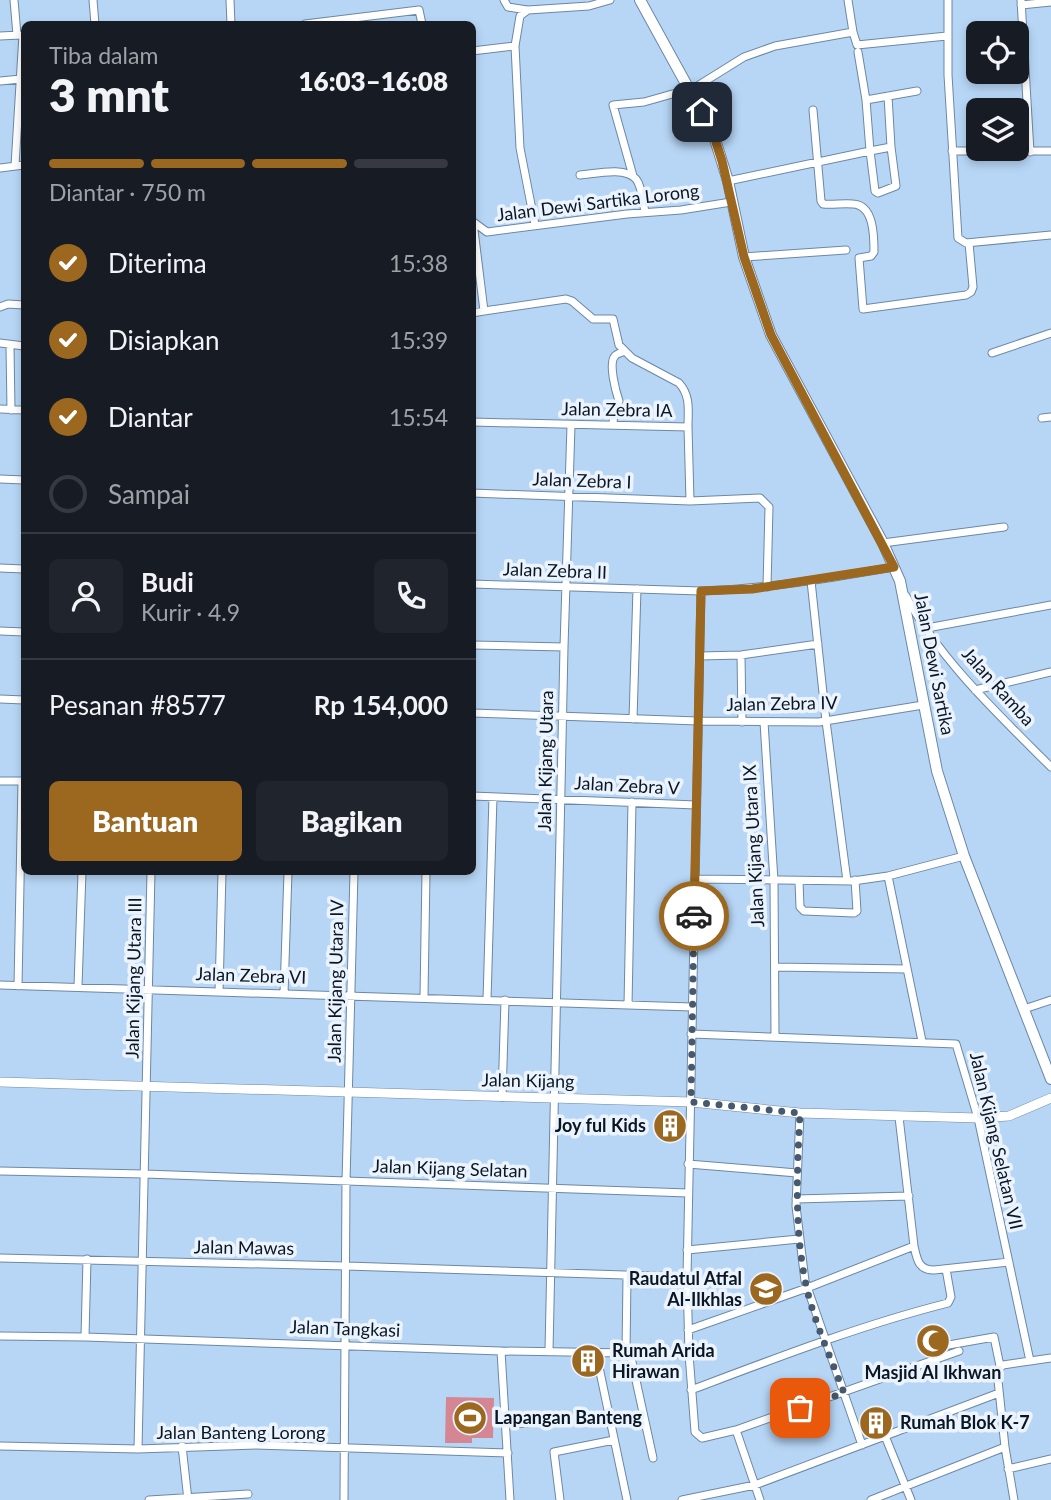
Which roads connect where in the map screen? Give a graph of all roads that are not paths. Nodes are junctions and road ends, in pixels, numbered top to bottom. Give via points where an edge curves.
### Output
1 (14, 0) edge
2 (93, 0) edge
3 (230, 0) edge
4 (418, 0) edge
5 (504, 0) edge
6 (610, 0) edge
7 (640, 0) edge
8 (848, 0) edge
9 (948, 0) edge
10 (1051, 2) edge
11 (1021, 3) edge
12 (419, 10) junction
13 (528, 10) junction
14 (95, 21) edge
15 (231, 21) edge
16 (329, 21) edge
17 (421, 21) edge
18 (853, 32) junction
19 (21, 35) edge
20 (0, 36) edge
21 (947, 36) junction
22 (515, 46) junction
23 (476, 51) edge
24 (858, 52) dead end
25 (21, 79) junction
26 (0, 80) edge
27 (690, 90) junction
28 (917, 91) dead end
29 (888, 96) junction
30 (866, 100) junction
31 (813, 110) dead end
32 (891, 146) junction
33 (870, 151) junction
34 (952, 151) junction
35 (1051, 151) edge
36 (1030, 152) junction
37 (818, 163) junction
38 (21, 165) edge
39 (15, 166) junction
40 (0, 168) edge
41 (580, 175) dead end
42 (633, 176) junction
43 (728, 181) junction
44 (731, 202) junction
45 (645, 212) junction
46 (476, 224) edge
47 (535, 225) junction
48 (1051, 235) edge
49 (966, 243) junction
50 (846, 250) dead end
51 (476, 251) edge
52 (744, 257) junction
53 (21, 305) edge
54 (0, 307) edge
55 (484, 311) junction
56 (476, 312) edge
57 (1051, 333) edge
58 (0, 343) edge
59 (10, 345) junction
60 (21, 346) edge
61 (625, 351) junction
62 (992, 354) dead end
63 (0, 409) edge
64 (11, 410) junction
65 (21, 410) edge
66 (1051, 417) edge
67 (1042, 418) dead end
68 (476, 422) edge
69 (571, 425) junction
70 (613, 425) junction
71 (688, 427) junction
72 (0, 479) edge
73 (21, 480) edge
74 (476, 493) edge
75 (568, 495) junction
76 (690, 501) junction
77 (1004, 527) dead end
78 (883, 544) junction
79 (894, 567) junction
80 (0, 568) edge
81 (21, 569) edge
82 (811, 581) junction
83 (476, 584) edge
84 (565, 587) junction
85 (768, 587) junction
86 (637, 589) junction
87 (903, 589) junction
88 (701, 591) junction
89 (1051, 605) edge
90 (927, 628) junction
91 (0, 631) edge
92 (21, 632) edge
93 (818, 644) junction
94 (476, 645) edge
95 (564, 647) junction
96 (741, 655) junction
97 (700, 656) junction
98 (1051, 672) edge
99 (975, 690) junction
100 (0, 699) edge
101 (21, 700) edge
102 (923, 705) junction
103 (476, 713) edge
104 (563, 715) junction
105 (633, 719) junction
106 (698, 721) junction
107 (742, 722) junction
108 (764, 722) junction
109 (826, 722) junction
110 (1051, 767) edge
111 (0, 780) edge
112 (21, 781) edge
113 (476, 796) edge
114 (493, 797) junction
115 (561, 798) junction
116 (632, 802) junction
117 (696, 805) junction
118 (964, 856) junction
119 (21, 863) edge
120 (82, 875) edge
121 (151, 875) edge
122 (222, 875) edge
123 (288, 875) edge
124 (354, 875) edge
125 (426, 875) edge
126 (888, 876) junction
127 (695, 879) junction
128 (774, 881) junction
129 (799, 881) junction
130 (851, 881) junction
131 (775, 967) junction
132 (907, 969) junction
133 (0, 985) edge
134 (18, 986) junction
135 (78, 986) junction
136 (150, 989) junction
137 (219, 992) junction
138 (284, 993) junction
139 (351, 995) junction
140 (424, 997) junction
141 (487, 1000) junction
142 (505, 1000) junction
143 (1051, 1000) edge
144 (556, 1003) junction
145 (628, 1005) junction
146 (692, 1007) junction
147 (1024, 1009) junction
148 (691, 1034) junction
149 (775, 1036) junction
150 (922, 1041) junction
151 (1051, 1079) edge
152 (0, 1082) edge
153 (147, 1085) junction
154 (349, 1091) junction
155 (502, 1097) junction
156 (554, 1097) junction
157 (1051, 1098) edge
158 (691, 1102) junction
159 (800, 1113) junction
160 (899, 1117) junction
161 (978, 1118) junction
162 (688, 1164) junction
163 (0, 1171) edge
164 (797, 1173) junction
165 (145, 1174) junction
166 (346, 1182) junction
167 (553, 1187) junction
168 (688, 1193) junction
169 (909, 1196) junction
170 (796, 1199) junction
171 (799, 1239) junction
172 (914, 1246) junction
173 (687, 1250) junction
174 (0, 1258) edge
175 (87, 1259) junction
176 (142, 1261) junction
177 (1009, 1262) junction
178 (346, 1266) junction
179 (946, 1269) junction
180 (550, 1273) junction
181 (627, 1276) junction
182 (687, 1277) junction
183 (807, 1289) junction
184 (688, 1330) junction
185 (0, 1336) edge
186 (85, 1337) junction
187 (142, 1339) junction
188 (824, 1340) junction
189 (346, 1345) junction
190 (943, 1346) dead end
191 (501, 1351) junction
192 (549, 1351) junction
193 (959, 1351) dead end
194 (596, 1353) junction
195 (628, 1353) junction
196 (689, 1354) junction
197 (1051, 1357) edge
198 (1030, 1361) junction
199 (1000, 1366) junction
200 (691, 1390) junction
201 (844, 1393) junction
202 (999, 1393) junction
203 (570, 1421) dead end
204 (506, 1424) junction
205 (736, 1430) junction
206 (885, 1436) junction
207 (614, 1440) junction
208 (862, 1445) junction
209 (0, 1446) edge
210 (182, 1446) junction
211 (1004, 1447) junction
212 (138, 1449) junction
213 (344, 1449) junction
214 (508, 1453) junction
215 (653, 1458) dead end
216 (1051, 1459) edge
217 (1008, 1469) junction
218 (755, 1485) junction
219 (906, 1487) junction
220 (248, 1493) dead end
221 (188, 1499) edge
222 (149, 1500) edge
223 (344, 1500) edge
224 (510, 1500) edge
225 (560, 1500) edge
226 (626, 1500) edge
227 (682, 1500) edge
228 (760, 1500) edge
229 (871, 1500) edge
230 (911, 1500) edge
231 (1014, 1500) edge

1 - 19 street
2 - 14 street
3 - 15 street
4 - 12 street
5 - 13 street via 508,7
6 - 13 street
7 - 27 main road, Jalan Dewi Sartika
8 - 18 street
9 - 21 street
10 - 11 street
11 - 36 street
12 - 16 street
12 - 17 street
13 - 22 street via 520,16
18 - 21 street via 857,46
18 - 27 street via 754,53
19 - 20 street
19 - 25 street
21 - 34 street
22 - 23 street
22 - 47 street via 520,148
24 - 30 street
25 - 26 street
25 - 39 street
27 - 42 street via 613,105
27 - 43 main road, Jalan Dewi Sartika via 713,133
28 - 29 street
29 - 30 street
29 - 32 street
30 - 33 street
31 - 37 street
32 - 33 street
32 - 33 street via 896,186 878,193
33 - 37 street
34 - 36 street
34 - 49 street via 958,238
35 - 36 street
37 - 43 street
37 - 49 street via 823,204 858,204 870,217 874,252 859,258 863,309 971,292
38 - 39 street
39 - 40 street
41 - 42 street via 618,172
42 - 45 street
43 - 44 main road, Jalan Dewi Sartika
44 - 45 street, Jalan Dewi Sartika Lorong
44 - 52 main road, Jalan Dewi Sartika
45 - 47 street, Jalan Dewi Sartika Lorong
46 - 47 street, Jalan Dewi Sartika Lorong via 488,232
48 - 49 street
50 - 52 street
51 - 55 street, Jalan Dewi Sartika Lorong
52 - 78 main road, Jalan Dewi Sartika via 771,335
53 - 54 street
55 - 56 street
55 - 61 street via 566,299 593,319 613,319
57 - 62 street
58 - 59 street
59 - 60 street
59 - 64 street
61 - 70 street via 612,362 619,401
61 - 71 street via 685,390
63 - 64 street
64 - 65 street
66 - 67 street
68 - 69 street, Jalan Zebra IA
69 - 70 street, Jalan Zebra IA
69 - 75 street, Jalan Kijang Utara
70 - 71 street, Jalan Zebra IA
71 - 76 street, Jalan Zebra IA
72 - 73 street
74 - 75 street, Jalan Zebra I
75 - 76 street, Jalan Zebra I
75 - 84 street, Jalan Kijang Utara
76 - 85 street, Jalan Zebra I via 765,501 769,507
77 - 78 street
78 - 79 main road, Jalan Dewi Sartika
79 - 82 street, Jalan Zebra II
79 - 87 main road, Jalan Dewi Sartika
80 - 81 street
82 - 85 street, Jalan Zebra II
82 - 93 street
83 - 84 street, Jalan Zebra II
84 - 86 street, Jalan Zebra II
84 - 95 street, Jalan Kijang Utara
85 - 88 street, Jalan Zebra II
86 - 88 street, Jalan Zebra II
86 - 105 street
87 - 90 street, Jalan Ramba
87 - 102 main road, Jalan Dewi Sartika
88 - 97 street
89 - 90 street
90 - 99 street, Jalan Ramba
91 - 92 street
93 - 96 street
93 - 109 street
94 - 95 street
95 - 104 street, Jalan Kijang Utara
96 - 97 street
96 - 107 street
97 - 106 street
98 - 99 street
99 - 110 street, Jalan Ramba
100 - 101 street
102 - 109 street, Jalan Zebra IV
102 - 118 main road, Jalan Dewi Sartika via 937,771
103 - 104 street, Jalan Zebra IV
104 - 105 street, Jalan Zebra IV
104 - 115 street, Jalan Kijang Utara
105 - 106 street, Jalan Zebra IV
106 - 107 street, Jalan Zebra IV
106 - 117 street
107 - 108 street, Jalan Zebra IV
108 - 109 street, Jalan Zebra IV
108 - 128 street, Jalan Kijang Utara IX
109 - 130 street
111 - 112 street
113 - 114 street, Jalan Zebra V
114 - 115 street, Jalan Zebra V
114 - 141 street
115 - 116 street, Jalan Zebra V
115 - 144 street, Jalan Kijang Utara
116 - 117 street, Jalan Zebra V
116 - 145 street
117 - 127 street
118 - 126 street
118 - 147 main road, Jalan Dewi Sartika
119 - 134 street
120 - 135 street
121 - 136 street, Jalan Kijang Utara III
122 - 137 street
123 - 138 street
124 - 139 street, Jalan Kijang Utara IV
125 - 140 street
126 - 130 street
126 - 132 street
127 - 128 street
127 - 146 street
128 - 129 street
128 - 131 street, Jalan Kijang Utara IX
129 - 130 street
129 - 130 street via 803,911 854,913
131 - 132 street
131 - 149 street, Jalan Kijang Utara IX
132 - 150 street
133 - 134 street, Jalan Zebra VI
134 - 135 street, Jalan Zebra VI
135 - 136 street, Jalan Zebra VI
136 - 137 street, Jalan Zebra VI
136 - 153 street, Jalan Kijang Utara III
137 - 138 street, Jalan Zebra VI
138 - 139 street, Jalan Zebra VI
139 - 140 street, Jalan Zebra VI
139 - 154 street, Jalan Kijang Utara IV
140 - 141 street, Jalan Zebra VI
141 - 142 street, Jalan Zebra VI
142 - 144 street, Jalan Zebra VI
142 - 155 street
143 - 147 street
144 - 145 street, Jalan Zebra VI
144 - 156 street, Jalan Kijang Utara
145 - 146 street, Jalan Zebra VI
146 - 148 street
147 - 151 main road, Jalan Dewi Sartika
148 - 149 street, Jalan Kijang Selatan VII
148 - 158 street
149 - 150 street, Jalan Kijang Selatan VII
150 - 161 street, Jalan Kijang Selatan VII via 958,1046
152 - 153 street, Jalan Kijang
153 - 154 street, Jalan Kijang
153 - 165 street
154 - 155 street, Jalan Kijang
154 - 166 street, Jalan Kijang Selatan
155 - 156 street, Jalan Kijang
156 - 158 street, Jalan Kijang
156 - 167 street, Jalan Kijang Selatan
157 - 161 street, Jalan Kijang via 1017,1114
158 - 159 street, Jalan Kijang
158 - 162 street
159 - 160 street, Jalan Kijang
159 - 164 street
160 - 161 street, Jalan Kijang
160 - 169 street
161 - 177 street, Jalan Kijang Selatan VII
162 - 164 street
162 - 168 street
163 - 165 street, Jalan Kijang Selatan
164 - 170 street
165 - 166 street, Jalan Kijang Selatan
165 - 176 street
166 - 167 street, Jalan Kijang Selatan
166 - 178 street
167 - 168 street, Jalan Kijang Selatan
167 - 180 street
168 - 173 street
169 - 170 street
169 - 172 street
170 - 171 street
171 - 173 street
171 - 183 street
172 - 179 street via 923,1268
172 - 183 street
173 - 182 street
174 - 175 street, Jalan Mawas
175 - 176 street, Jalan Mawas
175 - 186 street
176 - 178 street, Jalan Mawas
176 - 187 street
177 - 179 street
177 - 198 street, Jalan Kijang Selatan VII
178 - 180 street, Jalan Mawas
178 - 189 street
179 - 188 street via 948,1303
180 - 181 street, Jalan Mawas
180 - 192 street
181 - 182 street, Jalan Mawas
181 - 195 street
182 - 184 street
183 - 184 street
183 - 188 street
184 - 196 street
185 - 186 street, Jalan Tangkasi
186 - 187 street, Jalan Tangkasi
187 - 189 street, Jalan Tangkasi
187 - 212 street, Jalan Banteng Lorong
188 - 200 street
188 - 201 street
189 - 191 street, Jalan Tangkasi
189 - 213 street, Jalan Banteng Lorong
190 - 199 street via 993,1337
191 - 192 street, Jalan Tangkasi
191 - 204 street
192 - 194 street, Jalan Tangkasi
193 - 201 street
194 - 195 street, Jalan Tangkasi
194 - 207 street
195 - 196 street, Jalan Tangkasi
195 - 215 street
196 - 200 street
197 - 198 street
198 - 199 street
199 - 202 street
200 - 205 street via 697,1436
201 - 205 street
201 - 208 street
202 - 206 street
202 - 211 street
203 - 204 street
204 - 214 street
205 - 218 street
206 - 208 street
206 - 219 street
207 - 225 street via 554,1452
207 - 226 street
208 - 218 street
209 - 212 street, Jalan Banteng Lorong
210 - 212 street, Jalan Banteng Lorong
210 - 213 street, Jalan Banteng Lorong
210 - 221 street
211 - 217 street
211 - 219 street
213 - 214 street, Jalan Banteng Lorong
213 - 223 street, Jalan Banteng Lorong
214 - 224 street
216 - 217 street
217 - 231 street
218 - 227 street
218 - 228 street
219 - 229 street
219 - 230 street
220 - 221 street
221 - 222 street

